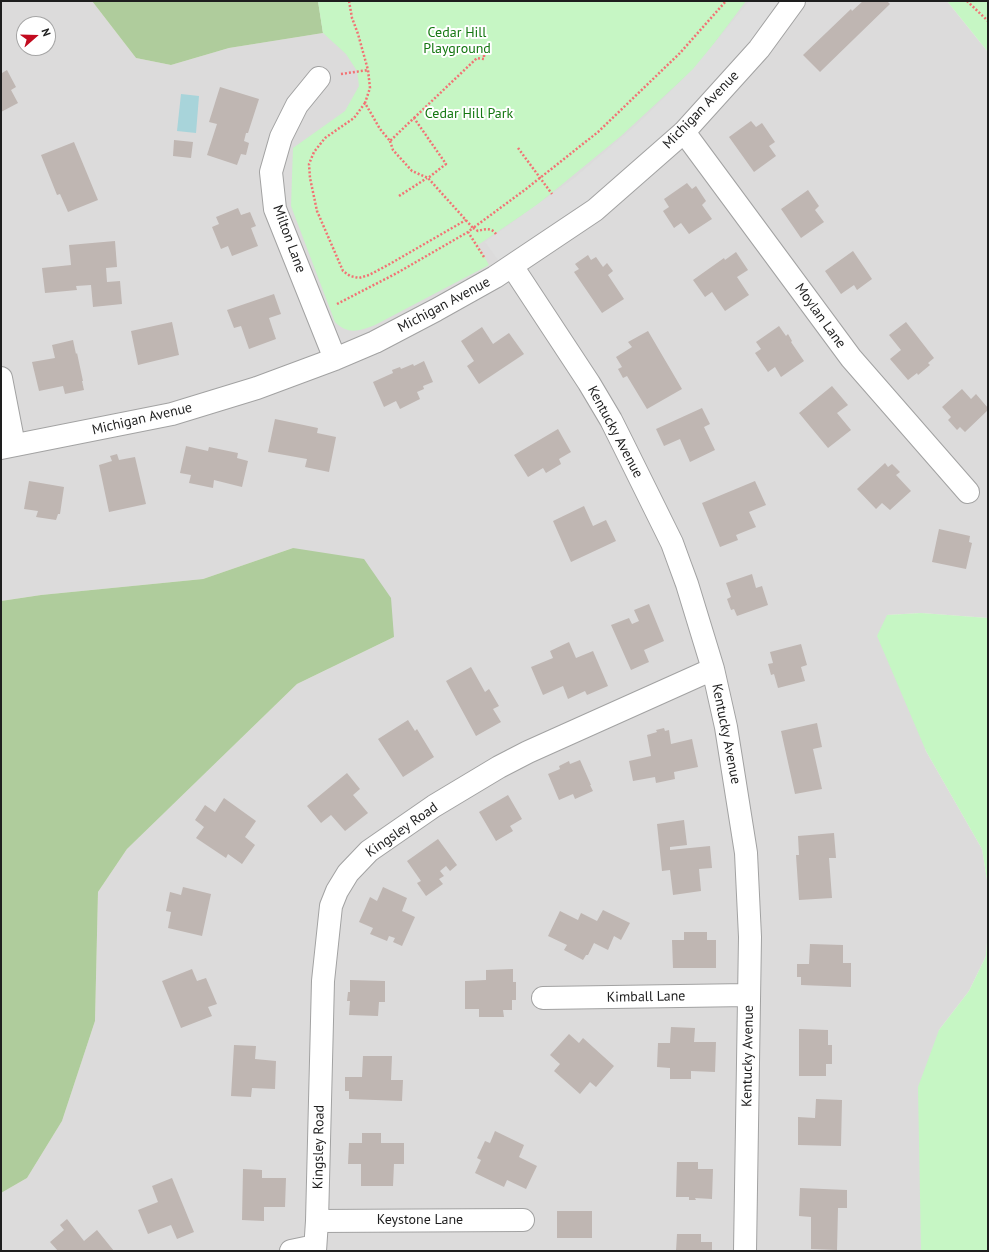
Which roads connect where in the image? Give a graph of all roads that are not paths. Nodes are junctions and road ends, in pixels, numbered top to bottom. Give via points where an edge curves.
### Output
1 (794, 1) edge
2 (319, 78) road end
3 (684, 132) junction
4 (503, 272) junction
5 (335, 360) junction
6 (1, 378) edge
7 (7, 447) edge
8 (968, 492) dead end
9 (712, 669) junction
10 (748, 995) junction
11 (543, 998) dead end
12 (523, 1220) dead end
13 (317, 1221) junction
14 (315, 1249) edge
15 (292, 1251) edge
16 (745, 1251) edge

1 - 3 street, Michigan Avenue via 758,49
2 - 5 street, Milton Lane via 297,105 281,137 271,172 275,209
3 - 4 street, Michigan Avenue via 595,210
3 - 8 street, Moylan Lane via 851,358
4 - 5 street, Michigan Avenue via 375,342
4 - 9 street, Kentucky Avenue via 588,382 611,420 672,543
5 - 7 street, Michigan Avenue via 257,388 172,414
6 - 7 street
9 - 10 street, Kentucky Avenue via 726,727 746,853 750,936
9 - 13 street, Kingsley Road via 499,767 434,806 369,851 348,874 331,906 323,981
10 - 11 street, Kimball Lane
10 - 16 street, Kentucky Avenue
12 - 13 street, Keystone Lane
13 - 14 street, Kingsley Road
14 - 15 street

